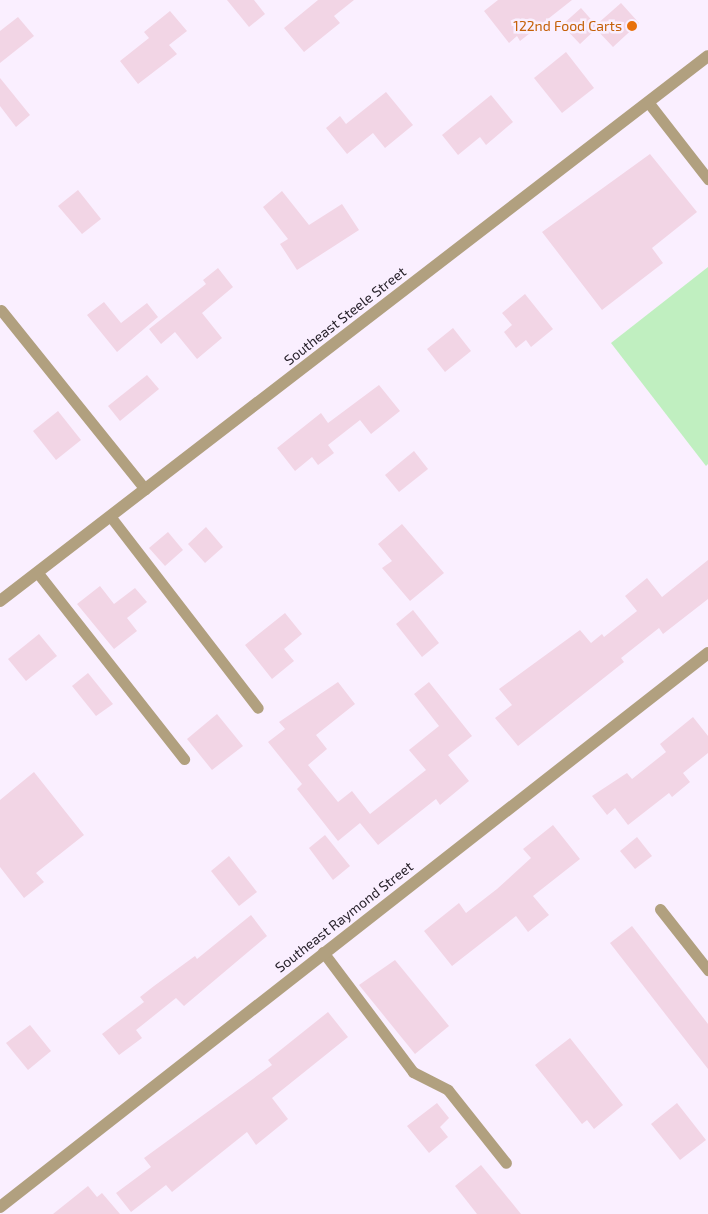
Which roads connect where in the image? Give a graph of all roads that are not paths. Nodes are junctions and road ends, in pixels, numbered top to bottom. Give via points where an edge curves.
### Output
1 (708, 56) edge
2 (648, 102) junction
3 (708, 179) edge
4 (2, 310) dead end
5 (145, 489) junction
6 (110, 516) junction
7 (37, 572) junction
8 (0, 601) edge
9 (708, 653) edge
10 (258, 708) dead end
11 (184, 759) dead end
12 (660, 909) dead end
13 (323, 952) junction
14 (708, 970) edge
15 (506, 1163) dead end
16 (0, 1207) edge

1 - 2 street, Southeast Steele Street
2 - 3 lane
2 - 5 street, Southeast Steele Street
4 - 5 lane
5 - 6 street, Southeast Steele Street
6 - 7 street, Southeast Steele Street
6 - 10 lane
7 - 8 street, Southeast Steele Street
7 - 11 lane
9 - 13 street, Southeast Raymond Street
12 - 14 lane
13 - 15 lane via 413,1072 448,1090
13 - 16 street, Southeast Raymond Street

